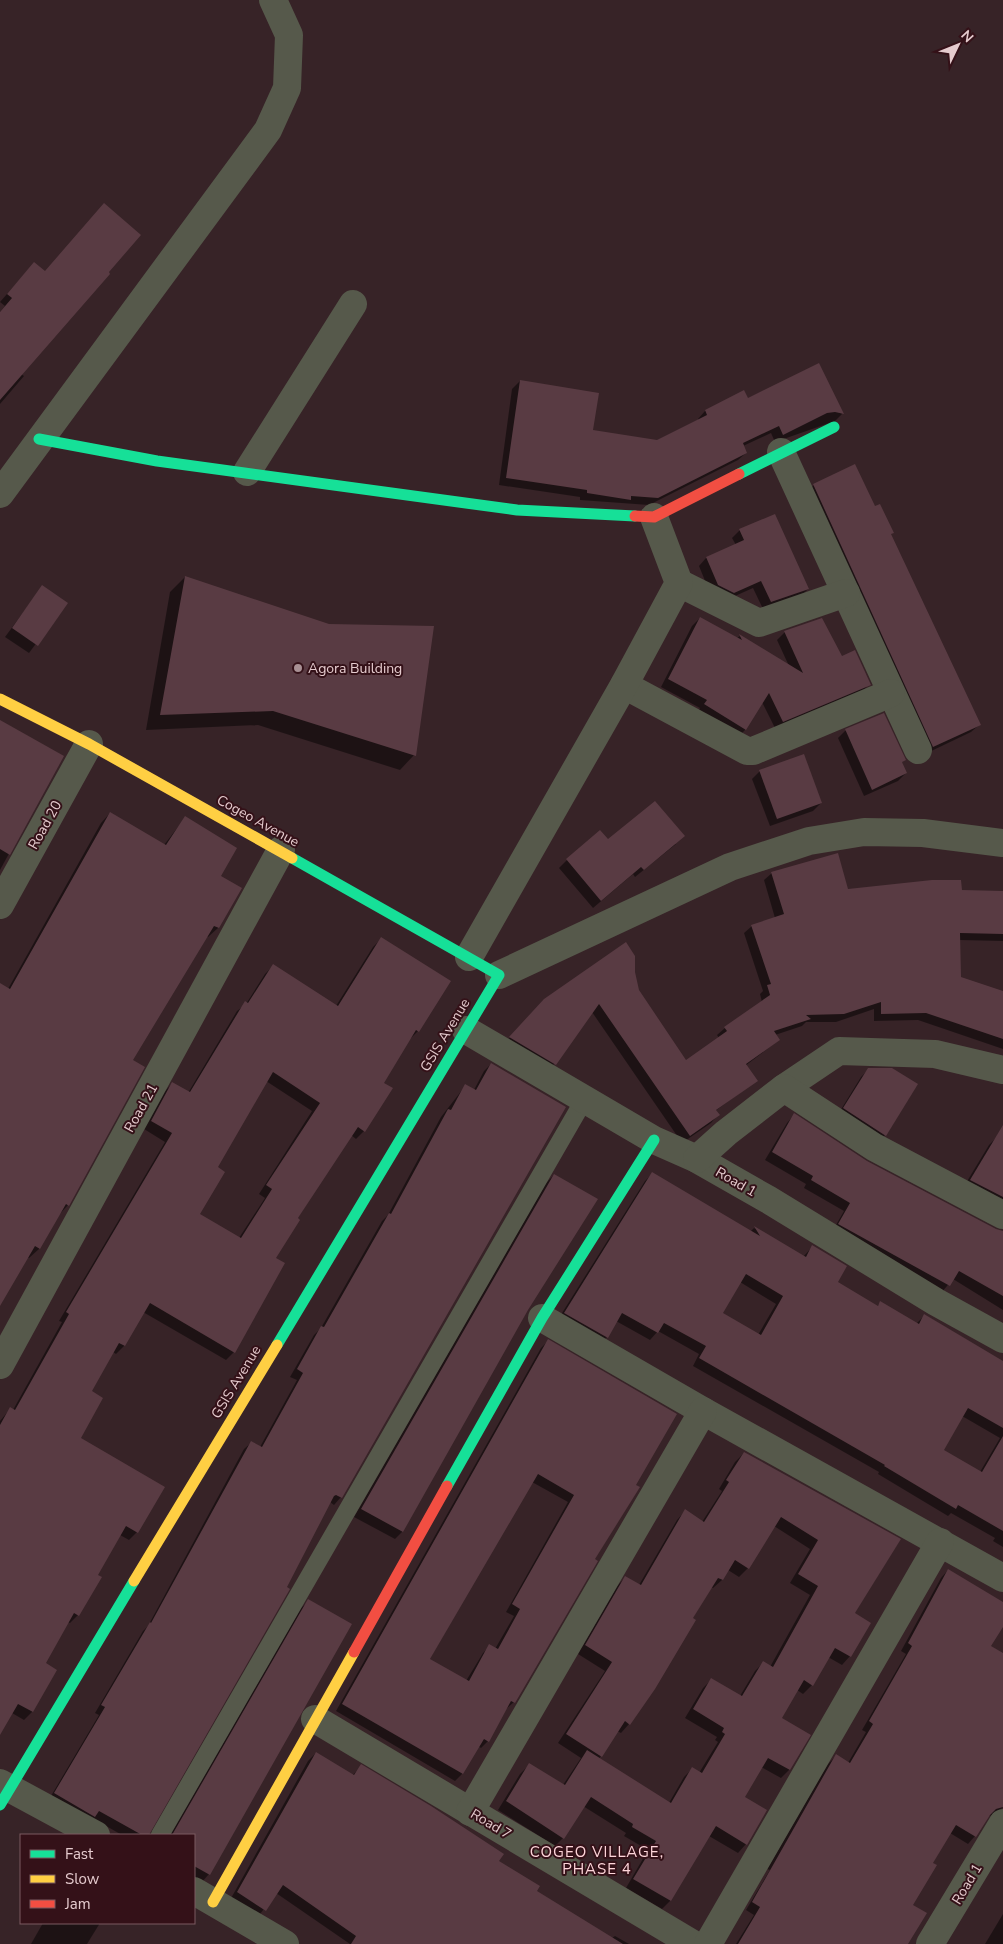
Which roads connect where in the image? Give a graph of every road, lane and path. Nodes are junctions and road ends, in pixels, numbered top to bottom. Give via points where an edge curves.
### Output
1 (273, 0) edge
2 (353, 304) dead end
3 (834, 427) dead end
4 (39, 439) junction
5 (781, 452) junction
6 (247, 472) junction
7 (0, 494) edge
8 (654, 517) junction
9 (679, 583) junction
10 (846, 593) junction
11 (624, 685) junction
12 (891, 693) junction
13 (0, 699) edge
14 (89, 744) junction
15 (918, 750) dead end
16 (1003, 843) edge
17 (281, 850) junction
18 (0, 905) edge
19 (469, 957) junction
20 (499, 974) junction
21 (466, 1030) junction
22 (1003, 1070) edge
23 (784, 1088) junction
24 (584, 1100) junction
25 (654, 1140) junction
26 (697, 1159) junction
27 (1003, 1215) edge
28 (542, 1318) junction
29 (1003, 1339) edge
30 (0, 1365) edge
31 (702, 1411) junction
32 (940, 1542) junction
33 (1003, 1578) edge
34 (315, 1720) junction
35 (3, 1792) edge
36 (470, 1812) junction
37 (1003, 1823) edge
38 (94, 1834) edge
39 (161, 1834) edge
40 (204, 1896) edge
41 (285, 1944) edge
42 (693, 1944) edge
43 (708, 1944) edge
44 (930, 1944) edge

1 - 4 street via 289,35 288,88 268,130
2 - 6 street
3 - 5 street
4 - 6 street via 157,461
4 - 7 street
5 - 8 street
5 - 10 street
6 - 8 street via 517,510
8 - 9 street
9 - 10 street via 759,623
9 - 11 street
10 - 12 street
11 - 12 street via 747,751
11 - 19 street
12 - 15 street
13 - 14 street, Cogeo Avenue
14 - 17 street, Cogeo Avenue
14 - 18 street, Road 20
16 - 20 street via 923,833 864,832 809,841 730,867
17 - 19 street, Cogeo Avenue
17 - 30 street, Road 21
19 - 20 street, Cogeo Avenue
20 - 21 street, GSIS Avenue
21 - 24 street, Road 1
21 - 35 street, GSIS Avenue
22 - 23 street via 935,1054 839,1051
23 - 26 street
23 - 27 street via 874,1147
24 - 25 street, Road 1
24 - 39 lane
25 - 26 street, Road 1
25 - 28 street
26 - 29 street, Road 1
28 - 31 street
28 - 34 street
31 - 32 street
31 - 36 street
32 - 33 street
32 - 43 street
34 - 36 street, Road 7
34 - 40 street
35 - 38 street
36 - 42 street, Road 7
37 - 44 street, Road 1
40 - 41 street

